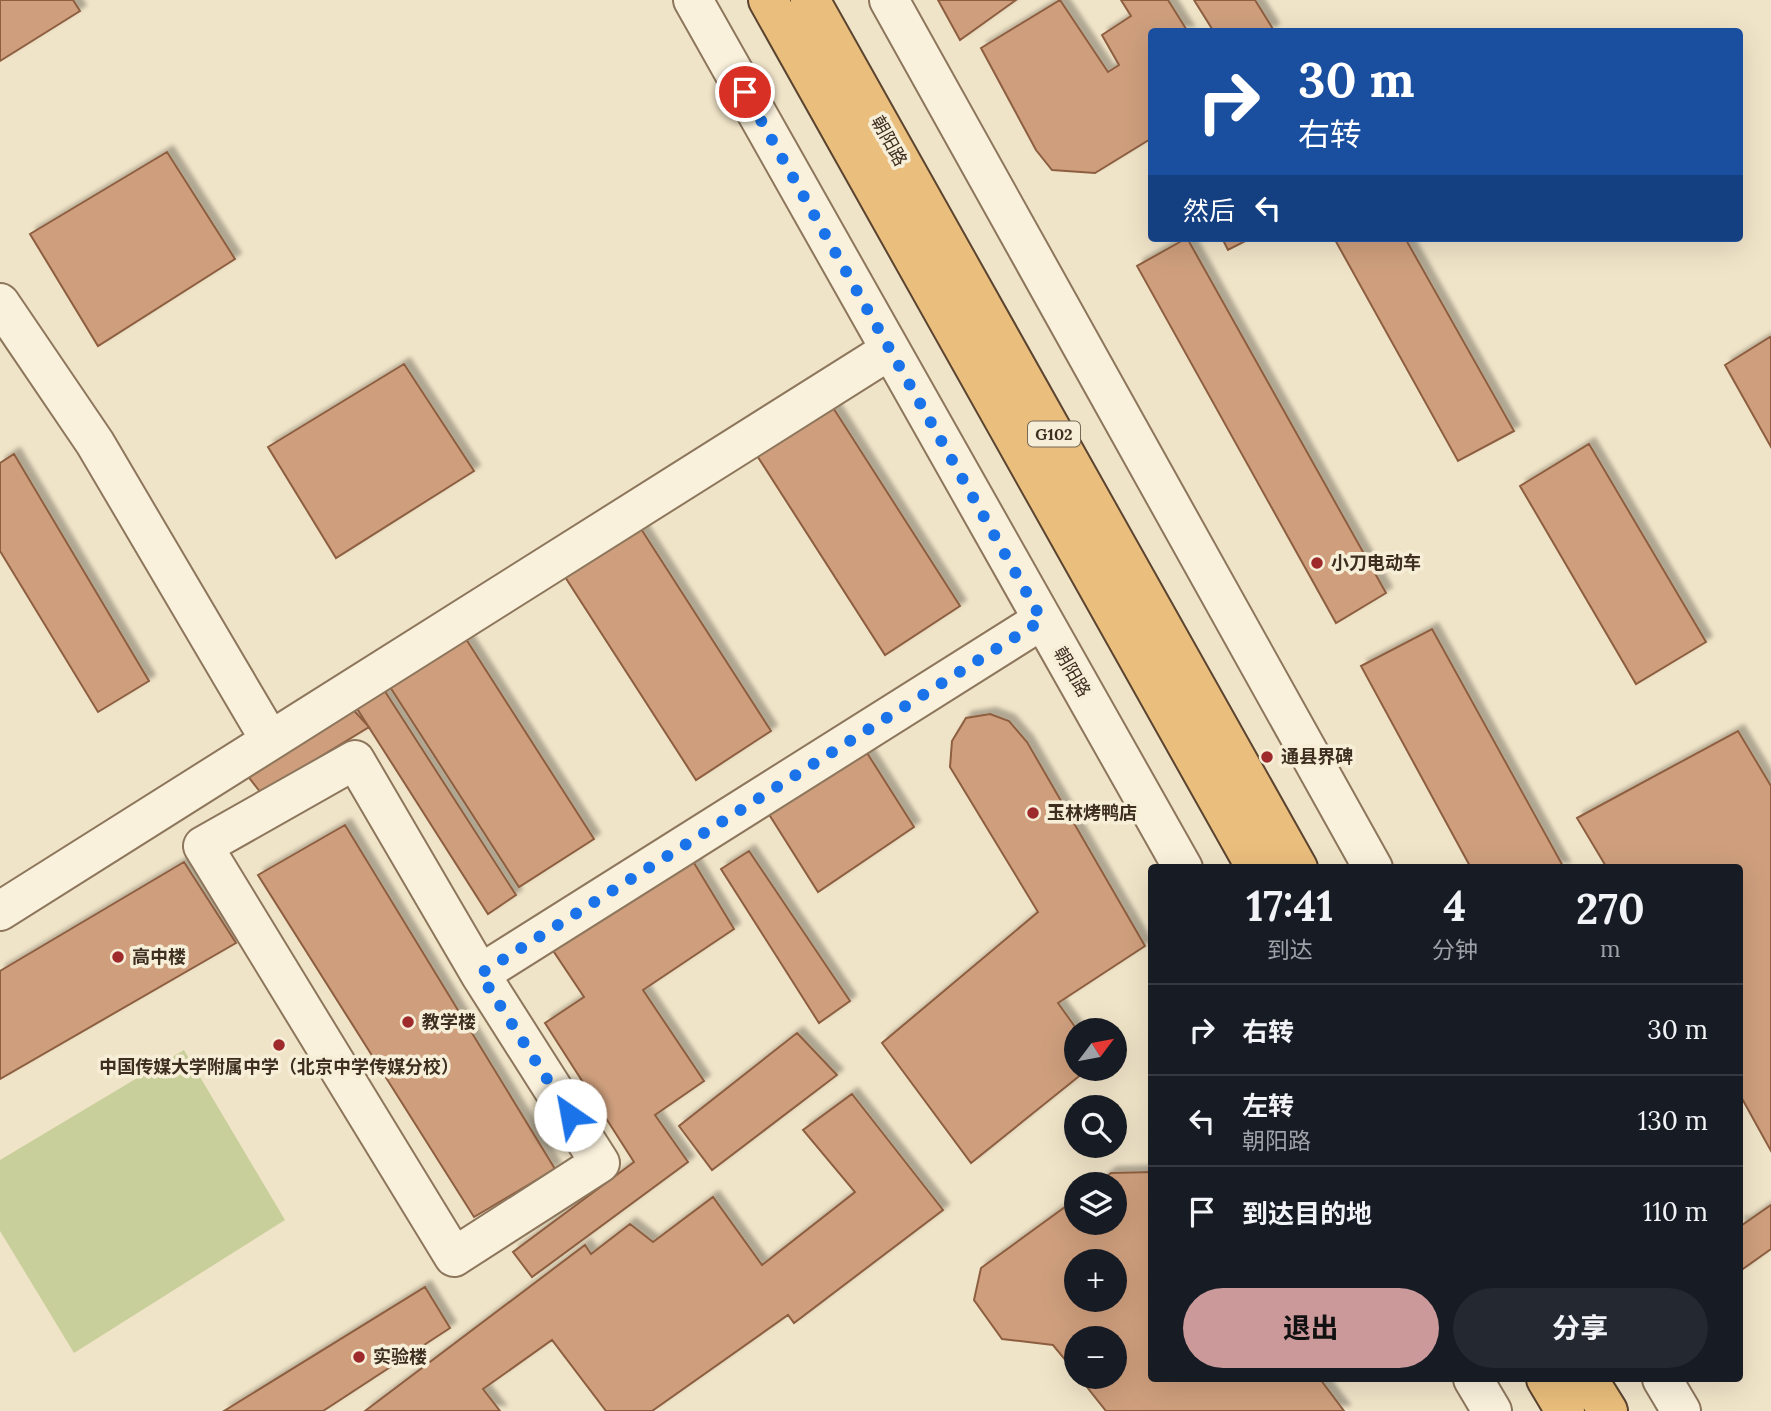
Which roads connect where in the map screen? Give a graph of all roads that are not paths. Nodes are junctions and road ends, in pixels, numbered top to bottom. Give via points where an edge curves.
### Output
1 (693, 0) edge
2 (768, 0) edge
3 (810, 0) edge
4 (889, 0) edge
5 (0, 303) edge
6 (890, 350) junction
7 (1042, 620) junction
8 (270, 740) junction
9 (1181, 864) edge
10 (1254, 864) edge
11 (1296, 864) edge
12 (1371, 864) edge
13 (0, 911) edge
14 (480, 974) junction
15 (1475, 1382) edge
16 (1548, 1382) edge
17 (1590, 1382) edge
18 (1664, 1382) edge
19 (1492, 1411) edge
20 (1565, 1411) edge
21 (1608, 1411) edge
22 (1681, 1411) edge

1 - 6 street, 朝阳路
2 - 10 highway, 朝阳路 / G102
3 - 11 highway, 朝阳路 / G102
4 - 12 street
5 - 8 street via 95,443
6 - 7 street, 朝阳路
6 - 8 street
7 - 9 street, 朝阳路
7 - 14 street
8 - 13 street
14 - 14 street via 355,760 203,846 454,1257 600,1163
15 - 19 street
16 - 20 highway
17 - 21 highway
18 - 22 street

